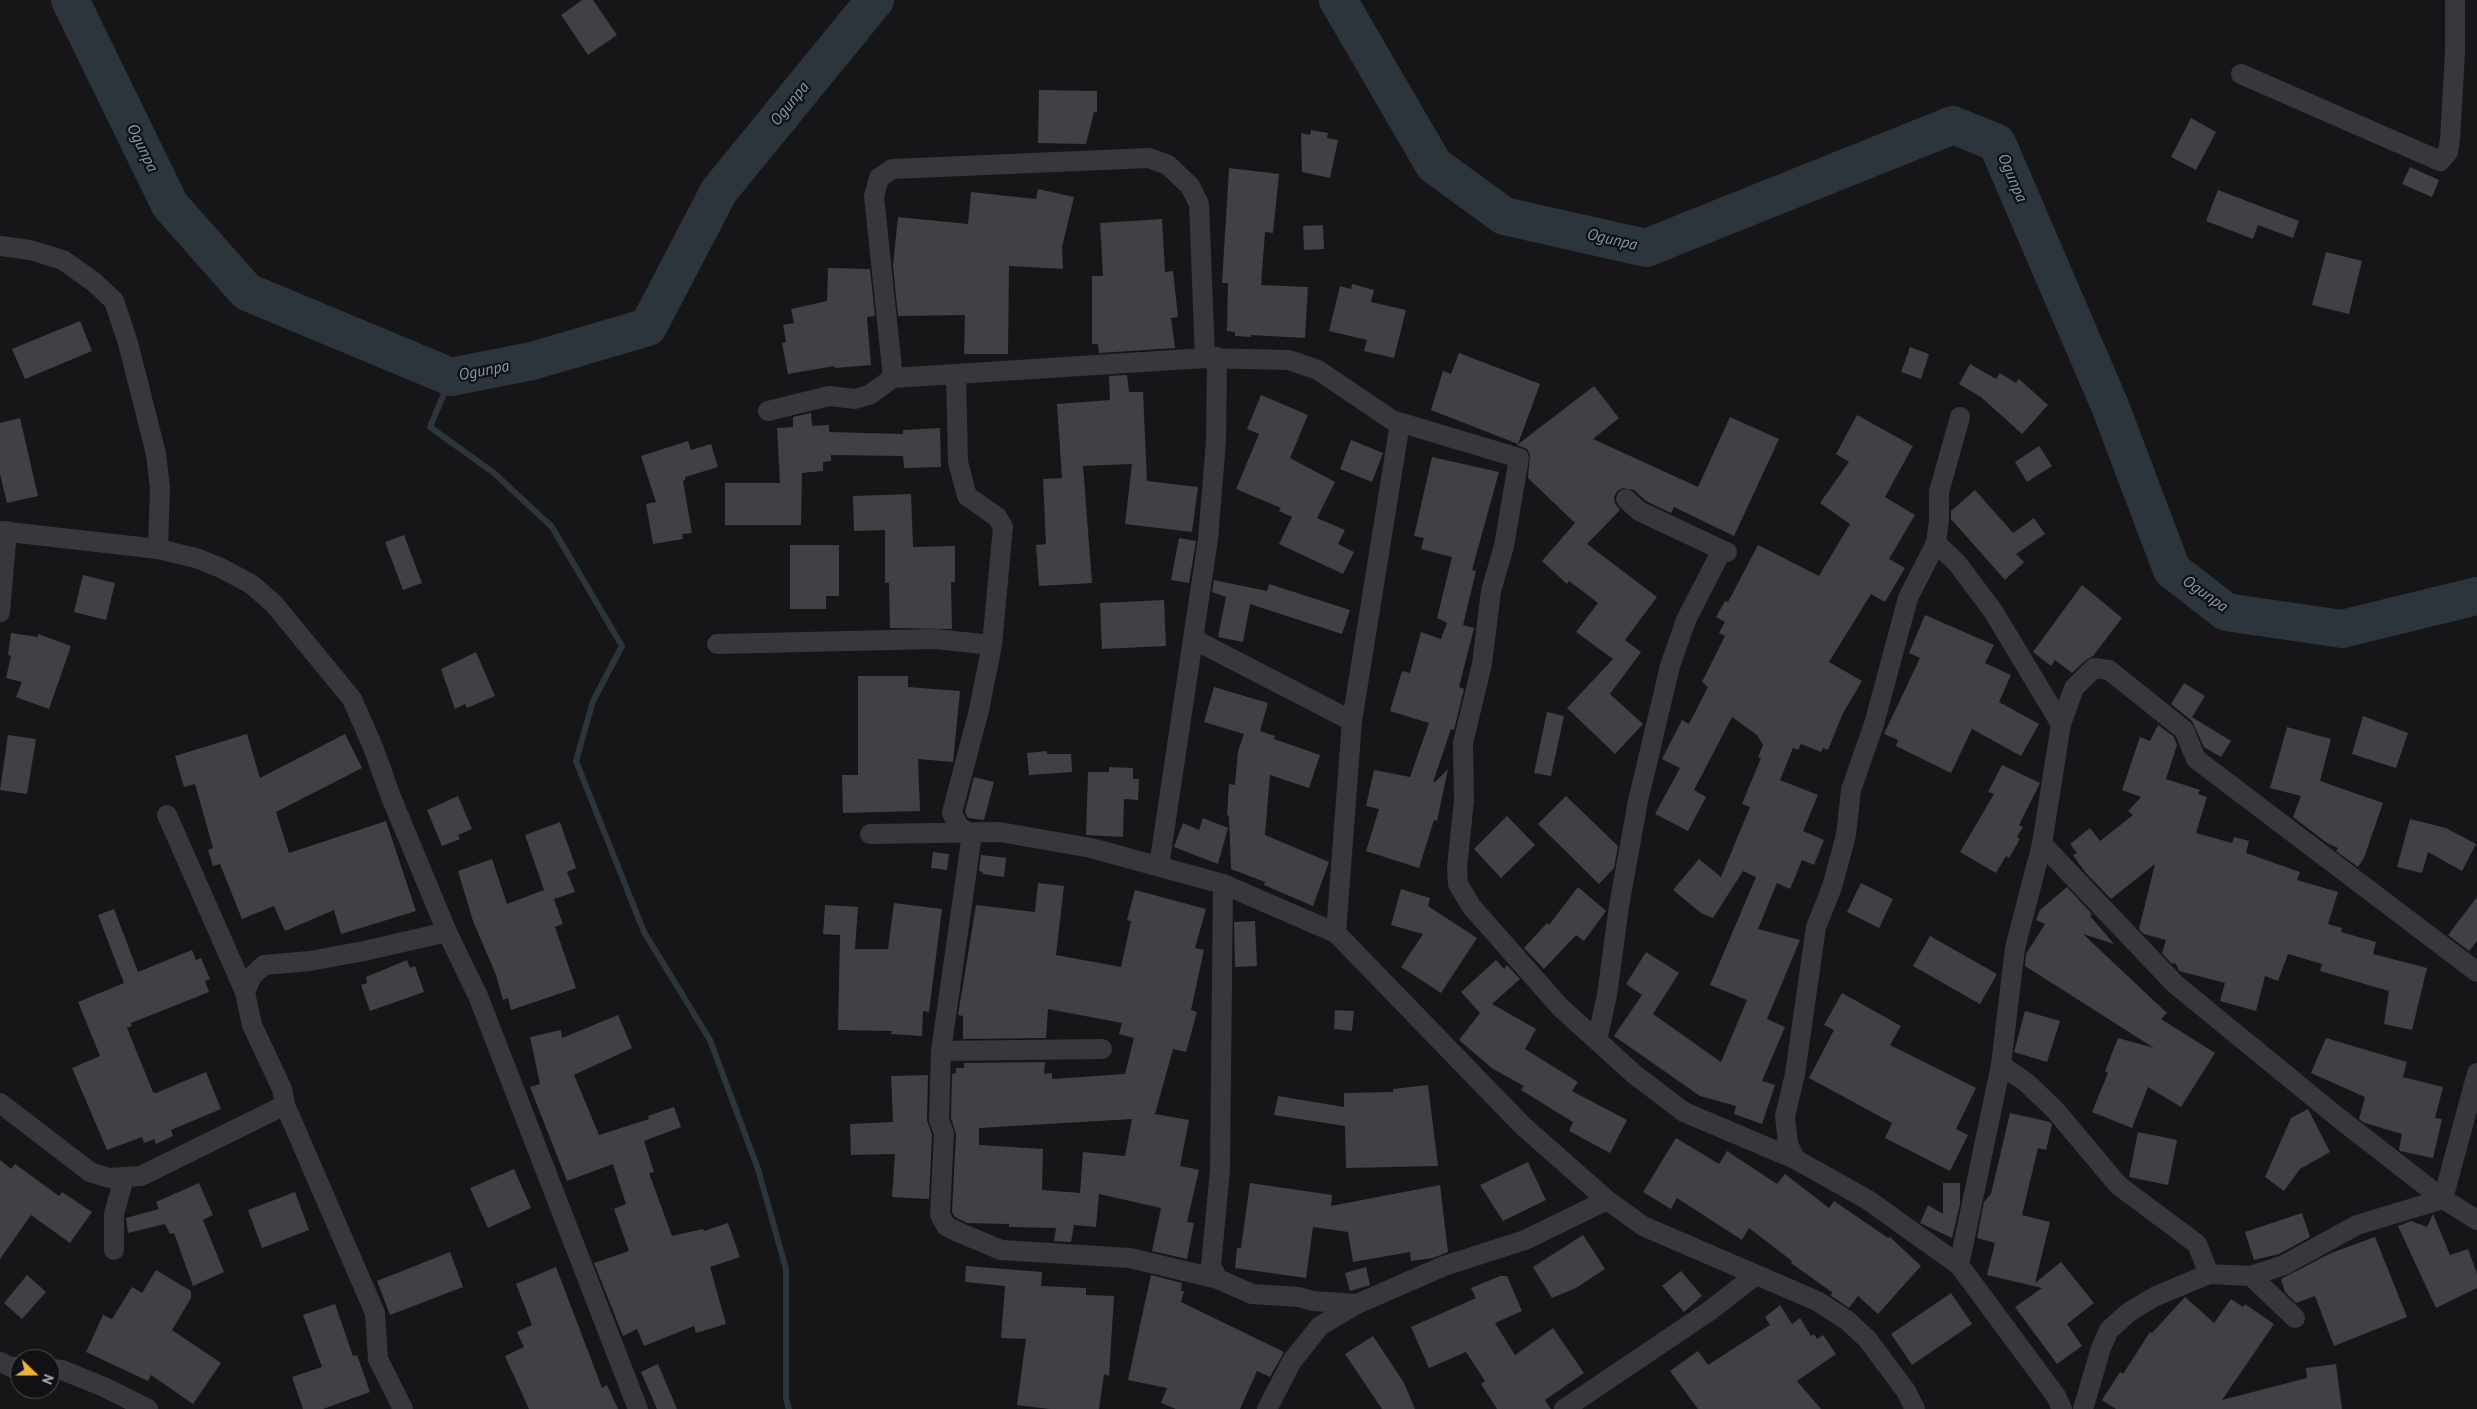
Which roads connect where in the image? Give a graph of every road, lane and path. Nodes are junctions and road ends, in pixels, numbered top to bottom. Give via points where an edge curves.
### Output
1 (2455, 0) edge
2 (2241, 74) dead end
3 (0, 246) edge
4 (1211, 358) junction
5 (956, 374) junction
6 (893, 378) junction
7 (768, 411) dead end
8 (1960, 417) dead end
9 (1400, 423) junction
10 (1626, 499) dead end
11 (3, 531) edge
12 (1936, 543) junction
13 (158, 550) junction
14 (0, 612) edge
15 (1193, 639) junction
16 (717, 644) dead end
17 (992, 645) junction
18 (1352, 722) junction
19 (2061, 724) junction
20 (166, 815) dead end
21 (870, 834) dead end
22 (972, 834) junction
23 (2042, 844) junction
24 (1159, 866) junction
25 (1223, 884) junction
26 (447, 932) junction
27 (1336, 933) junction
28 (2477, 972) edge
29 (245, 992) junction
30 (1596, 1040) junction
31 (1102, 1049) dead end
32 (940, 1051) junction
33 (2001, 1065) junction
34 (2477, 1073) edge
35 (0, 1103) edge
36 (285, 1105) junction
37 (1795, 1159) junction
38 (124, 1178) junction
39 (2443, 1199) junction
40 (1607, 1200) junction
41 (2477, 1220) edge
42 (114, 1250) dead end
43 (1960, 1265) junction
44 (2209, 1274) junction
45 (1756, 1275) junction
46 (2251, 1276) junction
47 (1218, 1279) junction
48 (1313, 1301) junction
49 (1357, 1304) junction
50 (2295, 1318) dead end
51 (1320, 1326) junction
52 (60, 1370) edge
53 (148, 1409) edge
54 (403, 1409) edge
55 (638, 1409) edge
56 (1267, 1409) edge
57 (1564, 1409) edge
58 (1914, 1409) edge
59 (2062, 1409) edge
60 (2083, 1409) edge

1 - 2 street via 2450,139 2448,152 2440,161
3 - 13 street via 30,250 64,260 114,301 156,454 160,488
4 - 5 street
4 - 6 street via 1199,204 1190,186 1168,165 1148,158 892,168 879,178 874,196
4 - 9 street via 1289,360 1318,370
4 - 15 street via 1216,440 1208,539
5 - 6 street
5 - 17 street via 958,462 967,496 996,516 1003,526
6 - 7 street via 869,395 855,399 829,396
8 - 12 street via 1939,492
9 - 18 street
9 - 30 street via 1519,458 1504,546 1491,591 1482,664 1463,743 1464,800 1458,884 1471,906 1554,1000
10 - 30 street via 1639,511 1724,551 1686,620 1670,666 1638,802 1607,995
11 - 13 street
11 - 14 street
12 - 19 street via 1957,563 1993,611
12 - 37 street via 1908,598 1874,724 1851,790 1846,835 1832,887 1816,927 1795,1074 1785,1116 1788,1144
13 - 26 street via 196,558 251,584 274,604 352,699
15 - 18 street
15 - 24 street
16 - 17 street via 935,639
17 - 22 street via 980,710 952,813 960,827
18 - 27 street
19 - 23 street
19 - 28 street via 2074,688 2094,668 2109,670 2184,730 2196,759
20 - 29 street
21 - 22 street
22 - 24 street via 1000,832 1091,848
22 - 32 street
23 - 33 street via 2015,948
23 - 39 street via 2175,984
24 - 25 street
25 - 27 street
25 - 47 street via 1220,1170 1211,1266
26 - 29 street via 310,961 264,965 252,976
26 - 55 street via 478,996
27 - 40 street via 1523,1126
29 - 36 street via 252,1025 282,1089
30 - 37 street via 1684,1112
31 - 32 street
32 - 47 street via 939,1120 944,1133 940,1215 946,1226 1001,1250 1130,1258
33 - 43 street
33 - 44 street via 2026,1082 2056,1111 2118,1185 2197,1244
34 - 39 street
35 - 38 street via 90,1172 109,1178
36 - 38 street via 140,1176
36 - 54 street via 375,1313 378,1359
37 - 43 street via 1868,1200
38 - 42 street via 114,1214
39 - 41 street
39 - 46 street via 2357,1225 2284,1265
40 - 45 street via 1642,1226
40 - 49 street via 1525,1240 1444,1266
43 - 59 street via 2056,1396
44 - 46 street
44 - 60 street via 2156,1296 2129,1312 2109,1330
45 - 57 street via 1708,1312
45 - 58 street via 1817,1301 1848,1321 1868,1340 1906,1391
46 - 50 street
47 - 48 street via 1252,1294
48 - 49 street
48 - 51 street
49 - 51 street
51 - 56 street via 1292,1361
52 - 53 street via 104,1386

